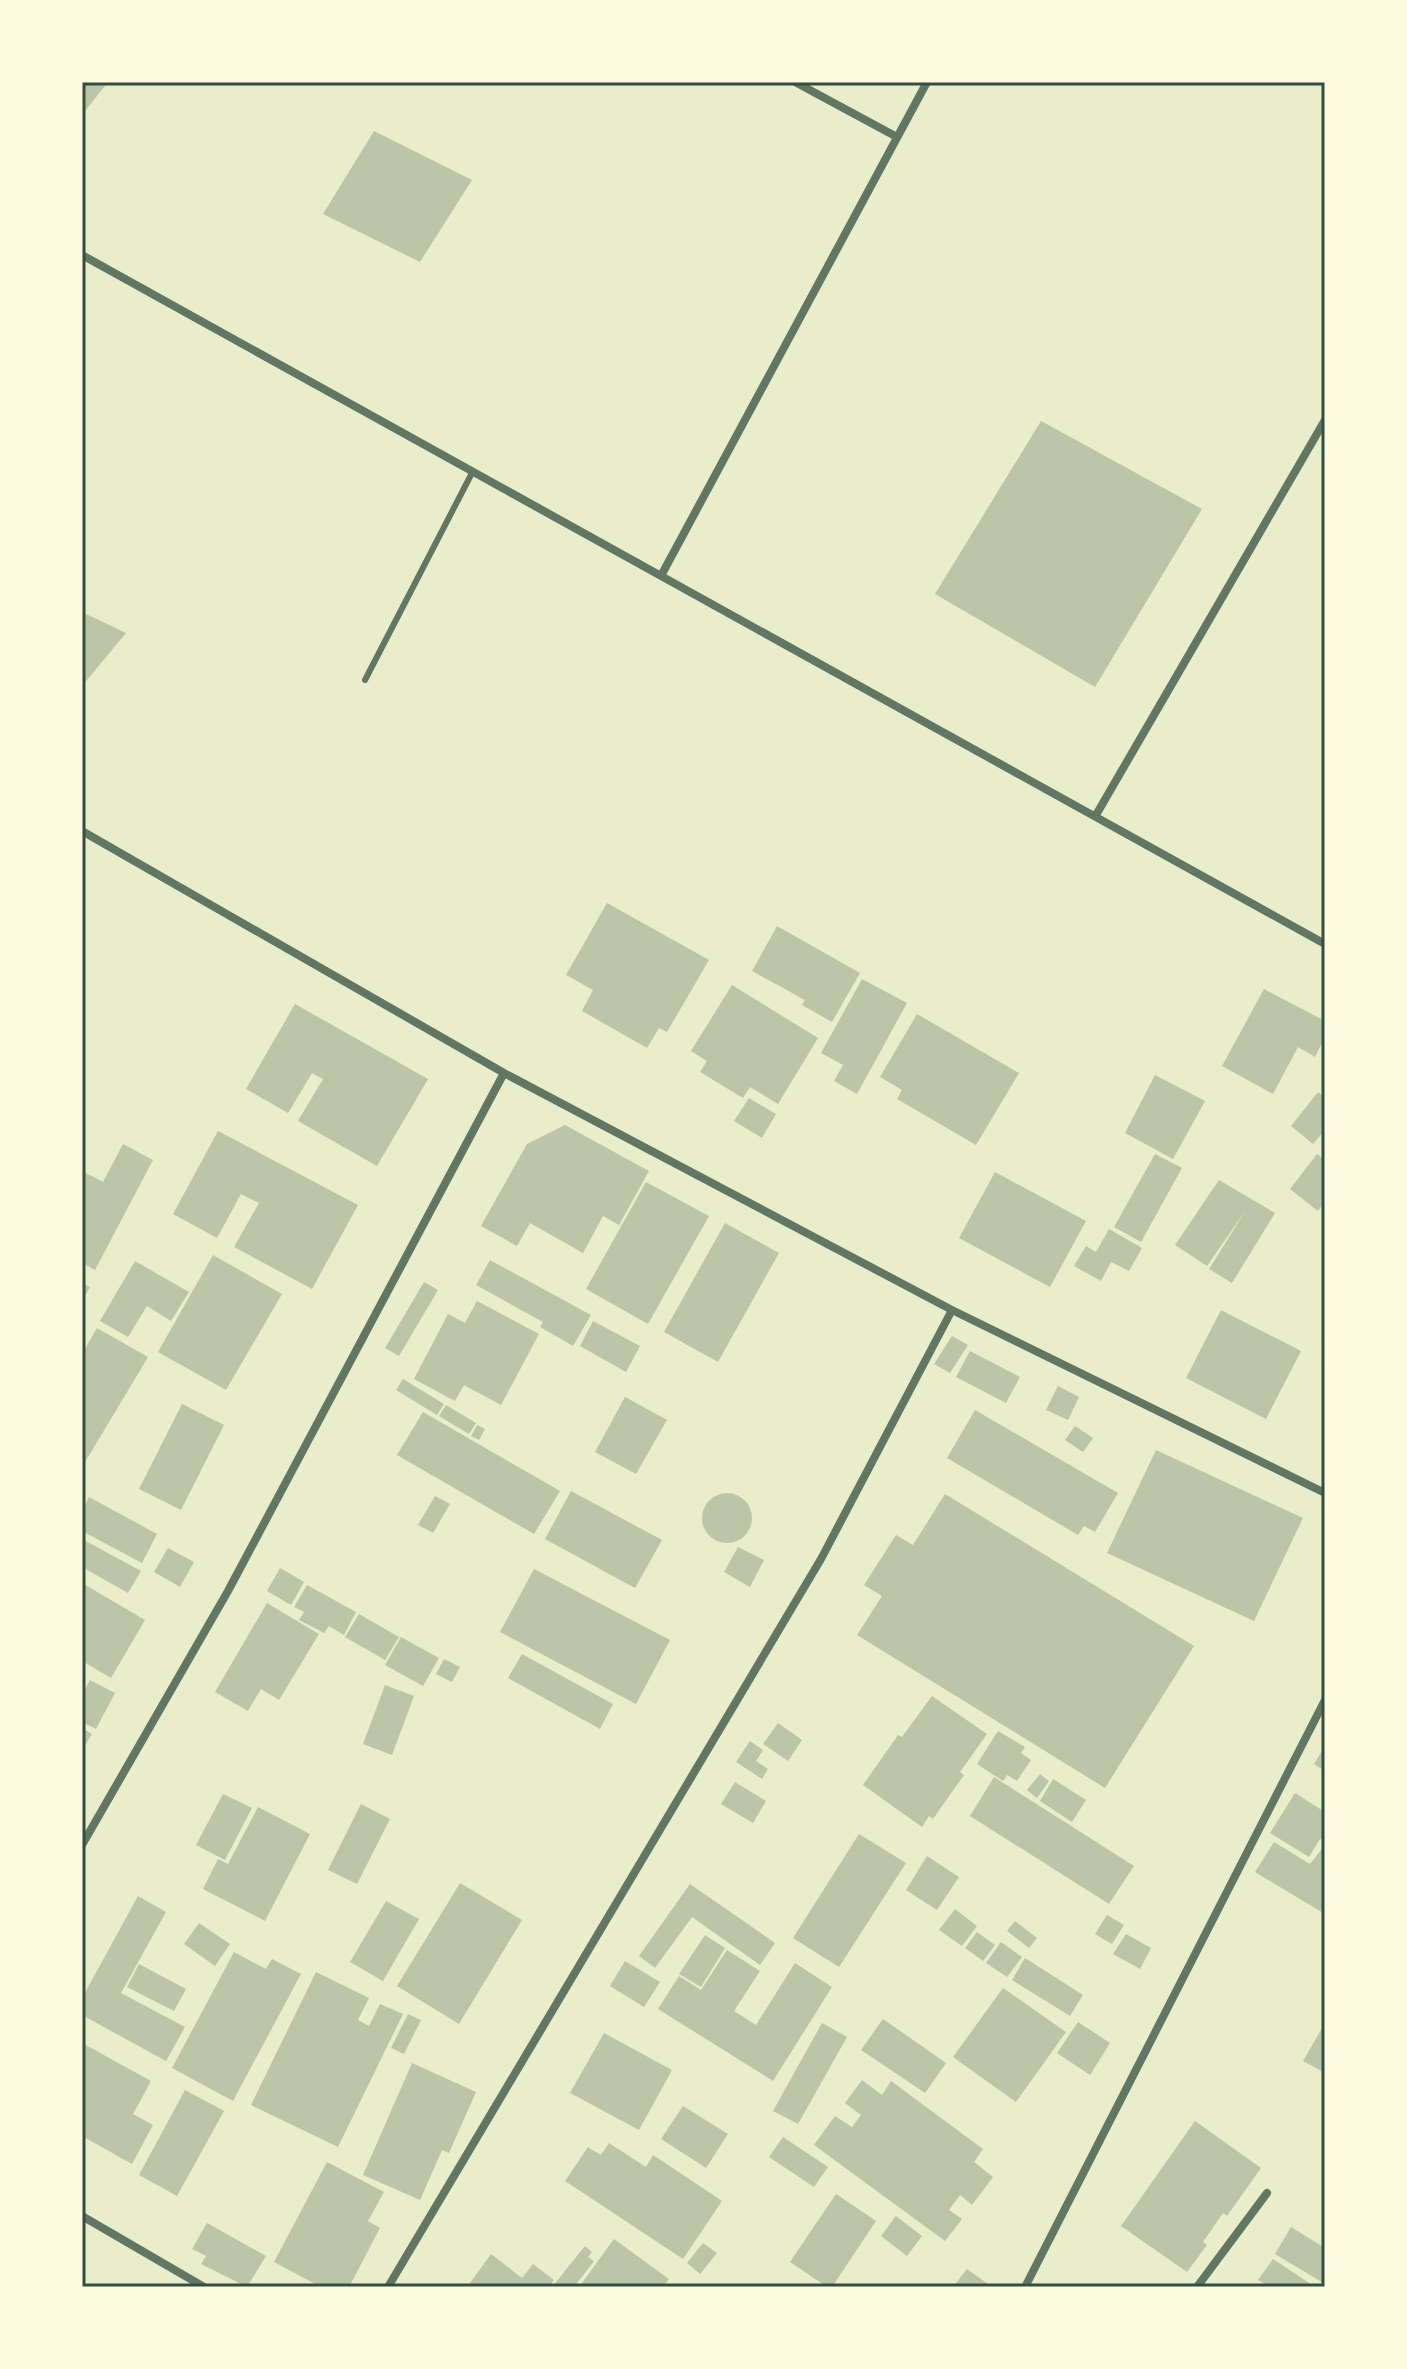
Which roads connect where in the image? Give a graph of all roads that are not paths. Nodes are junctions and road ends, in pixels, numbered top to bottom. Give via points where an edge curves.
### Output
1 (795, 82) edge
2 (927, 82) edge
3 (897, 137) junction
4 (82, 255) edge
5 (1325, 420) edge
6 (473, 471) junction
7 (662, 574) junction
8 (365, 680) dead end
9 (1096, 815) junction
10 (82, 831) edge
11 (1325, 944) edge
12 (504, 1073) junction
13 (952, 1310) junction
14 (1325, 1493) edge
15 (1325, 1700) edge
16 (82, 1845) edge
17 (1267, 2193) dead end
18 (82, 2216) edge
19 (204, 2287) edge
20 (388, 2287) edge
21 (1025, 2287) edge
22 (1197, 2287) edge

1 - 3 street
2 - 3 street
3 - 7 street
4 - 6 street
5 - 9 street
6 - 7 street
6 - 8 lane
7 - 9 street
9 - 11 street
10 - 12 street
12 - 13 street
12 - 16 street via 228,1591
13 - 14 street
13 - 20 street via 821,1559
15 - 21 street
17 - 22 street
18 - 19 street

